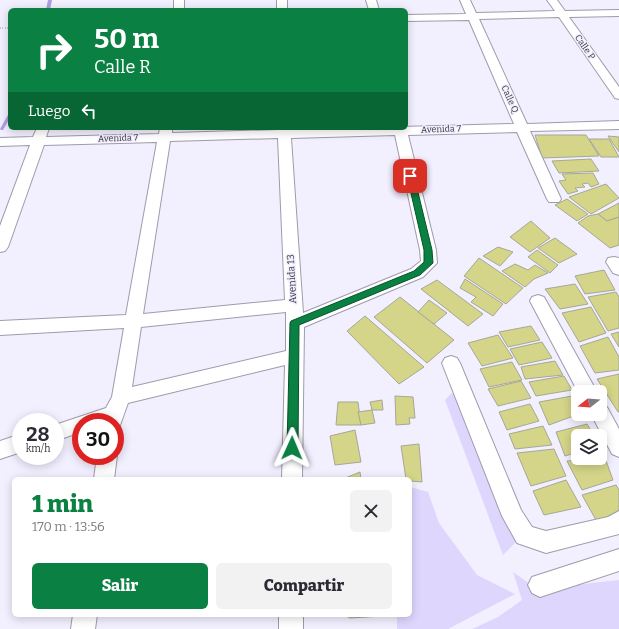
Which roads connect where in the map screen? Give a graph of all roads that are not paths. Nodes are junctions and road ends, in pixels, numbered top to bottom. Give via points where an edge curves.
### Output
1 (465, 0) edge
2 (552, 0) edge
3 (619, 13) edge
4 (562, 14) junction
5 (473, 16) junction
6 (408, 18) edge
7 (619, 95) edge
8 (619, 125) edge
9 (522, 127) junction
10 (408, 129) edge
11 (342, 130) edge
12 (400, 130) edge
13 (284, 131) edge
14 (166, 132) edge
15 (40, 134) edge
16 (0, 142) edge
17 (554, 199) dead end
18 (0, 247) edge
19 (538, 301) dead end
20 (294, 305) junction
21 (134, 322) junction
22 (295, 323) junction
23 (0, 328) edge
24 (294, 356) junction
25 (451, 363) dead end
26 (584, 385) edge
27 (121, 397) junction
28 (114, 413) edge
29 (604, 421) edge
30 (12, 446) edge
31 (619, 448) edge
32 (0, 450) edge
33 (106, 465) edge
34 (104, 477) edge
35 (292, 477) edge
36 (619, 521) edge
37 (619, 560) edge
38 (540, 585) dead end
39 (85, 617) edge
40 (83, 629) edge

1 - 5 street, Calle Q
2 - 4 street, Calle P
3 - 4 street
4 - 5 street
4 - 7 street, Calle P
5 - 6 street
5 - 9 street, Calle Q
8 - 9 street, Avenida 7
9 - 10 street, Avenida 7
9 - 17 street, Calle Q
11 - 13 street, Avenida 7
12 - 22 street via 429,263 417,273
13 - 14 street, Avenida 7
13 - 20 street, Avenida 13
14 - 15 street, Avenida 7
14 - 21 street
15 - 16 street, Avenida 7
15 - 18 street
19 - 26 street
20 - 21 street
20 - 22 street, Avenida 13
21 - 23 street
21 - 27 street
22 - 24 street, Avenida 13
24 - 27 street
24 - 35 street, Avenida 13
25 - 36 street via 513,516 525,536 546,542 614,526
27 - 28 street
29 - 31 street
30 - 32 street
33 - 34 street
37 - 38 street
39 - 40 street

